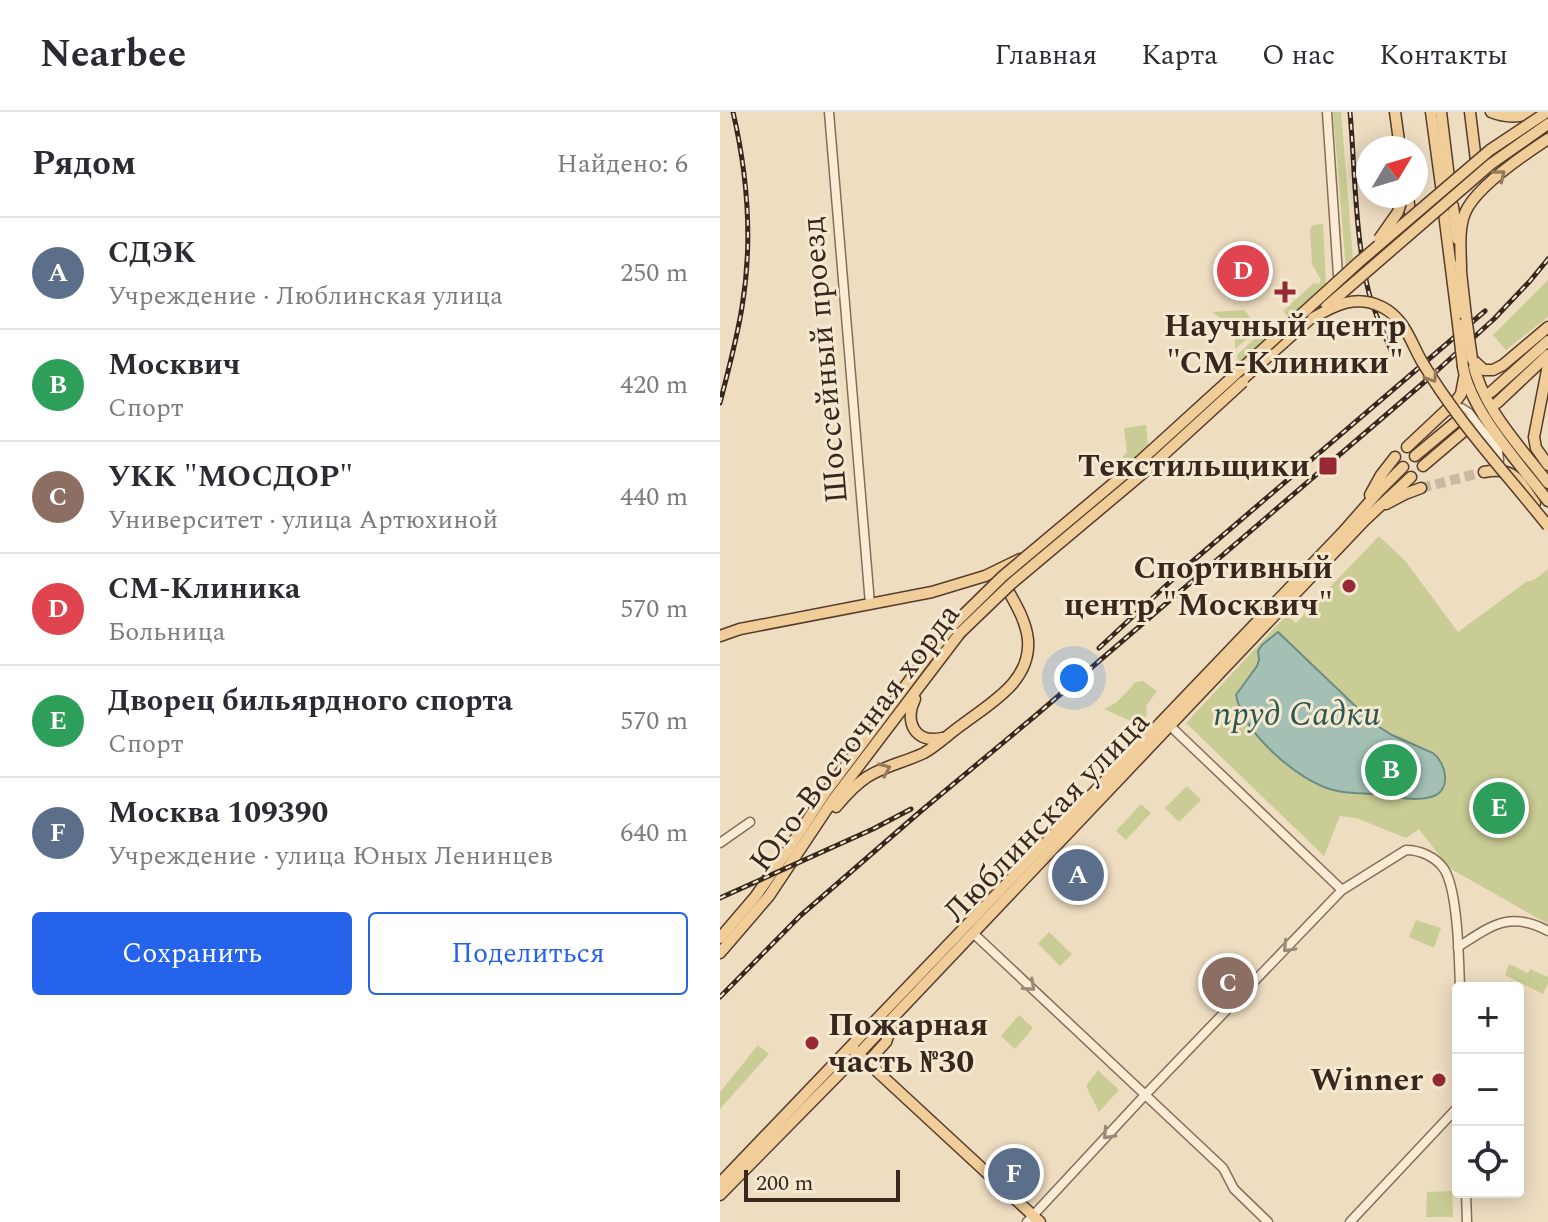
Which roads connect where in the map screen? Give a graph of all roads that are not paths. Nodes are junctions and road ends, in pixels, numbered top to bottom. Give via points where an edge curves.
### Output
1 (829, 112) edge
2 (1327, 112) edge
3 (1397, 112) edge
4 (1431, 112) edge
5 (1442, 112) edge
6 (1470, 112) edge
7 (1491, 112) edge
8 (1535, 112) edge
9 (1547, 112) edge
10 (1548, 124) edge
11 (1400, 136) edge
12 (1548, 139) edge
13 (1446, 190) junction
14 (1399, 208) edge
15 (1408, 208) edge
16 (1448, 210) junction
17 (1412, 230) junction
18 (1359, 262) junction
19 (1461, 269) junction
20 (1342, 291) junction
21 (1313, 318) junction
22 (1462, 320) junction
23 (1548, 327) edge
24 (1548, 341) edge
25 (1548, 355) edge
26 (1548, 365) edge
27 (1466, 367) junction
28 (1491, 392) dead end
29 (1497, 403) dead end
30 (1447, 411) junction
31 (1463, 416) dead end
32 (1470, 426) dead end
33 (1407, 447) dead end
34 (1415, 456) dead end
35 (1395, 457) dead end
36 (1548, 465) edge
37 (1423, 466) dead end
38 (1403, 467) dead end
39 (1486, 472) joint
40 (1411, 477) tunnel mouth
41 (1548, 483) edge
42 (1421, 488) tunnel mouth
43 (1548, 501) edge
44 (1377, 508) junction
45 (1361, 512) junction
46 (1548, 523) edge
47 (998, 570) junction
48 (870, 604) junction
49 (956, 630) junction
50 (720, 636) edge
51 (932, 668) junction
52 (1167, 723) junction
53 (954, 730) junction
54 (750, 822) dead end
55 (809, 840) junction
56 (720, 843) edge
57 (1342, 890) junction
58 (1548, 931) edge
59 (973, 933) junction
60 (720, 938) edge
61 (1458, 947) junction
62 (720, 953) edge
63 (1460, 982) edge
64 (896, 1014) junction
65 (854, 1050) junction
66 (867, 1063) junction
67 (1145, 1095) junction
68 (1452, 1113) edge
69 (720, 1183) edge
70 (720, 1195) edge
71 (1466, 1198) edge
72 (1033, 1220) edge
73 (1268, 1222) edge
74 (1350, 1222) edge
75 (1467, 1222) edge

1 - 48 street, Шоссейный проезд
2 - 20 street
3 - 11 main road
4 - 13 main road
5 - 13 main road
6 - 17 main road via 1476,174
7 - 8 main road via 1516,117
9 - 18 main road, Юго-Восточная хорда, bridge via 1490,150
10 - 21 main road, Юго-Восточная хорда, bridge via 1491,164
19 -> 12 main road via 1465,212 1479,194
13 - 16 main road, bridge
14 - 18 main road, bridge
15 - 17 main road
16 - 19 main road
16 - 22 main road
17 - 20 main road, bridge
18 - 49 main road, Юго-Восточная хорда, bridge via 1140,461 1003,576
19 - 22 main road
20 - 47 main road via 1085,515
21 -> 46 main road, bridge via 1359,300 1395,316 1455,411
21 - 49 main road, Юго-Восточная хорда, bridge via 1084,525
22 - 27 main road, bridge
23 - 27 main road via 1498,368
24 - 28 main road
25 - 29 main road
26 - 36 main road via 1534,437
27 - 30 main road via 1459,397
27 - 41 main road
27 - 43 main road via 1470,393 1480,410
30 - 33 main road
30 - 39 street via 1467,410 1495,447 1499,460
31 - 34 main road
32 - 37 main road
35 - 45 main road
38 - 45 main road, Люблинская улица
39 - 46 main road via 1505,470 1518,480
40 - 44 main road, Люблинская улица
42 - 44 main road
44 - 52 main road, Люблинская улица
45 - 52 main road, Люблинская улица
47 - 48 main road via 932,592
47 - 53 main road via 1025,626 1024,665 1011,686
48 - 50 main road
49 - 51 main road, Юго-Восточная хорда
49 - 60 main road, Юго-Восточная хорда via 927,657
51 - 53 main road via 912,703 911,724 931,739
51 - 55 main road, Юго-Восточная хорда
52 - 57 street
52 - 59 main road, Люблинская улица
52 - 65 main road, Люблинская улица
55 -> 53 main road via 852,788 927,751
54 - 56 street
55 - 62 main road, Юго-Восточная хорда
57 - 61 street via 1406,850 1431,857 1447,875
57 -> 67 street
58 - 61 street via 1521,921 1501,922
59 - 64 main road, Люблинская улица
59 -> 67 street
61 - 63 street
64 - 65 main road, Люблинская улица
64 - 66 main road via 886,1042
65 - 66 main road
65 - 69 main road, Люблинская улица
65 - 70 main road, Люблинская улица
66 - 72 main road
67 -> 72 street
67 - 73 street via 1223,1168 1234,1189
68 - 74 street
71 - 75 street

